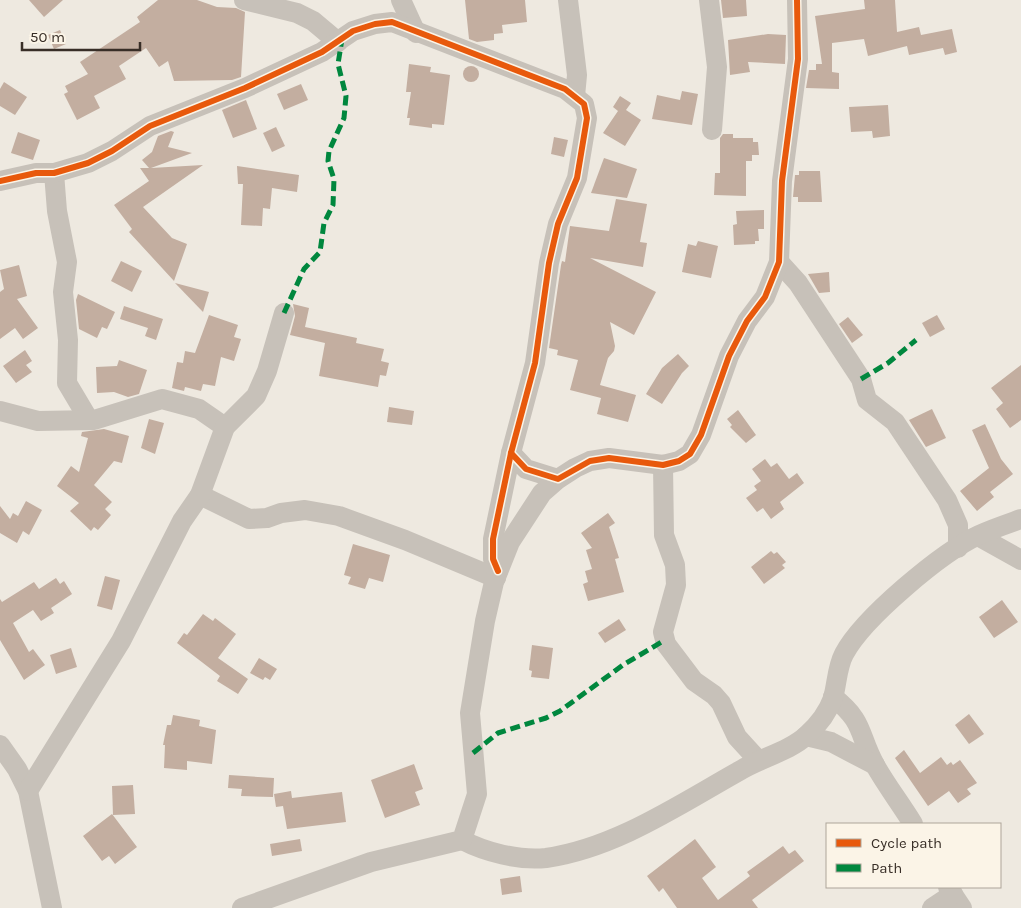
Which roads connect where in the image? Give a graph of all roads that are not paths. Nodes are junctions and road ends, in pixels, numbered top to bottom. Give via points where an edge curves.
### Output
1 (244, 0) edge
2 (401, 0) edge
3 (568, 0) edge
4 (709, 0) edge
5 (797, 0) edge
6 (416, 33) junction
7 (338, 42) junction
8 (575, 96) junction
9 (712, 130) dead end
10 (54, 173) junction
11 (2, 177) edge
12 (779, 262) junction
13 (284, 313) dead end
14 (0, 411) edge
15 (89, 420) junction
16 (224, 427) junction
17 (512, 453) junction
18 (662, 465) junction
19 (558, 478) junction
20 (200, 495) junction
21 (1021, 519) edge
22 (978, 536) junction
23 (958, 548) junction
24 (1021, 560) edge
25 (497, 574) junction
26 (833, 698) junction
27 (806, 736) junction
28 (0, 745) edge
29 (758, 760) junction
30 (875, 765) junction
31 (28, 791) junction
32 (912, 823) edge
33 (462, 840) junction
34 (954, 896) edge
35 (52, 908) edge
36 (242, 908) edge
37 (932, 908) edge

1 - 7 street via 297,13 313,21
2 - 6 street
3 - 8 street via 577,75
4 - 9 street via 716,68
5 - 12 street via 798,59 782,181
6 - 7 street via 392,22 353,32
6 - 8 street
7 - 10 street via 245,88 150,126 88,163
8 - 17 street via 584,104 587,118 577,178 558,224 549,263 535,363
10 - 11 street
10 - 15 street via 56,212 67,262 62,292 68,340 68,383
12 - 18 street via 765,297 729,356 701,435 690,454 679,462
12 - 23 street via 798,283 861,379 867,400 895,422 947,500 958,525
13 - 16 street via 256,396
14 - 15 street via 38,421
15 - 16 street via 162,399 199,409
16 - 20 street
17 - 19 street via 526,469
17 - 25 street via 493,539
18 - 19 street via 609,458 590,461
18 - 29 street via 664,535 675,565 676,585 663,632 666,644 694,681 721,703 737,737
19 - 25 street via 542,493 519,527
20 - 25 street via 248,519 305,510 339,516
20 - 31 street via 182,521 121,640
21 - 22 street
22 - 23 street
22 - 24 street
23 - 26 street via 899,592 873,618 844,654
25 - 33 street via 485,621 470,713 477,794
26 - 27 street via 826,713
26 - 30 street via 847,708 859,724
27 - 29 street
27 - 30 street via 832,742
28 - 31 street
29 - 33 street via 624,833 565,854 544,858 512,856 484,852
30 - 32 street
31 - 35 street
33 - 36 street via 371,862
34 - 37 street

